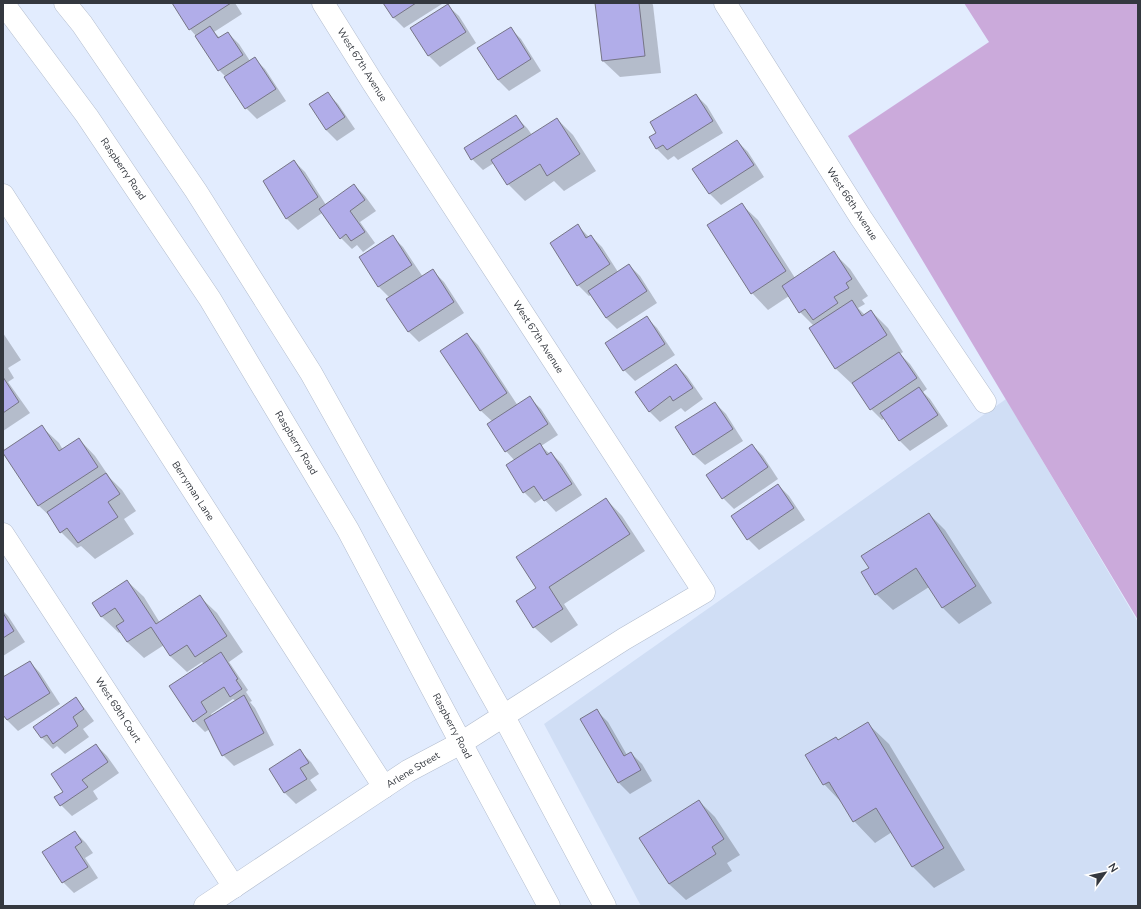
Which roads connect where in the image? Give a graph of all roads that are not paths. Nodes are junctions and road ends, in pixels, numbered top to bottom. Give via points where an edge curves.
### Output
1 (3, 3) edge
2 (65, 3) edge
3 (324, 3) edge
4 (725, 3) edge
5 (3, 195) edge
6 (985, 402) dead end
7 (3, 534) edge
8 (624, 639) joint
9 (504, 716) junction
10 (461, 743) junction
11 (384, 787) junction
12 (234, 887) junction
13 (205, 906) edge
14 (549, 906) edge
15 (605, 906) edge

1 - 10 street, Raspberry Road via 87,116 210,299 348,530
2 - 9 street via 196,191 311,373
3 - 8 street, West 67th Avenue via 373,83 704,592
4 - 6 street, West 66th Avenue via 861,218
5 - 11 street, Berryman Lane
7 - 12 street, West 69th Court
8 - 9 street, Arlene Street
9 - 10 street, Arlene Street
9 - 15 street
10 - 11 street, Arlene Street
10 - 14 street, Raspberry Road
11 - 12 street, Arlene Street
12 - 13 street, Arlene Street

